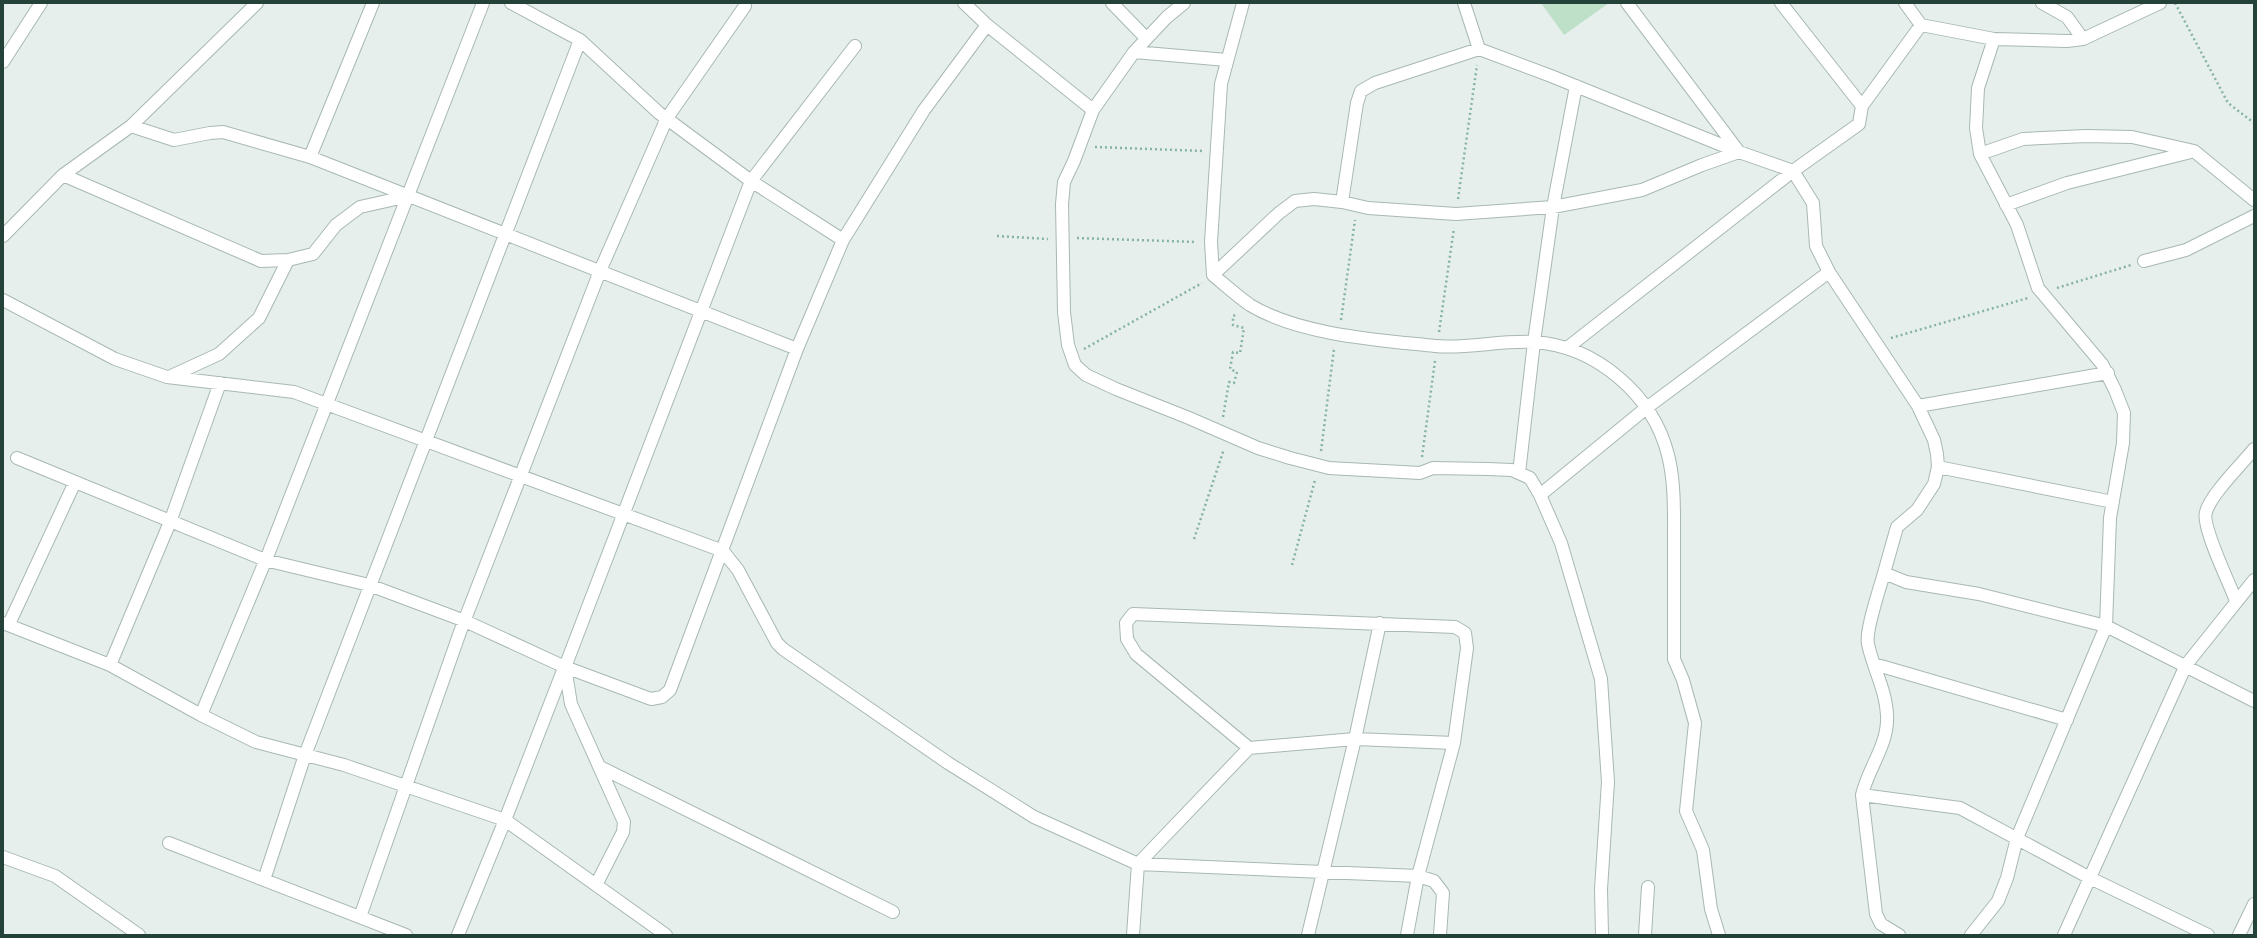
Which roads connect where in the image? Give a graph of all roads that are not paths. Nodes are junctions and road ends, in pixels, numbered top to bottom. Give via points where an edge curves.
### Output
1 (41, 3) edge
2 (257, 3) edge
3 (372, 3) edge
4 (483, 3) edge
5 (511, 3) edge
6 (964, 3) edge
7 (1112, 3) edge
8 (1184, 3) edge
9 (1243, 3) edge
10 (1464, 3) edge
11 (1628, 3) edge
12 (1780, 3) edge
13 (1905, 3) edge
14 (2042, 3) edge
15 (2160, 3) edge
16 (746, 6) dead end
17 (987, 25) junction
18 (1921, 25) junction
19 (1146, 38) junction
20 (1994, 39) junction
21 (2082, 39) junction
22 (580, 40) junction
23 (855, 46) dead end
24 (1479, 49) junction
25 (1134, 52) junction
26 (1227, 60) junction
27 (3, 62) edge
28 (1576, 86) junction
29 (1862, 106) junction
30 (1093, 110) junction
31 (667, 118) junction
32 (131, 126) junction
33 (2194, 151) junction
34 (1739, 152) junction
35 (1980, 154) junction
36 (310, 157) junction
37 (1793, 171) junction
38 (63, 175) junction
39 (751, 181) junction
40 (409, 196) junction
41 (2254, 200) edge
42 (1342, 202) junction
43 (2006, 205) junction
44 (1553, 207) junction
45 (2254, 216) edge
46 (505, 233) junction
47 (3, 236) edge
48 (843, 240) junction
49 (288, 260) junction
50 (2144, 261) road end
51 (600, 271) junction
52 (1829, 272) junction
53 (1214, 275) junction
54 (3, 300) edge
55 (701, 311) junction
56 (1534, 342) junction
57 (1567, 348) junction
58 (797, 349) junction
59 (2108, 374) junction
60 (168, 377) junction
61 (220, 383) junction
62 (325, 404) junction
63 (1918, 406) junction
64 (1645, 409) junction
65 (425, 440) junction
66 (2254, 449) edge
67 (17, 458) dead end
68 (1938, 467) junction
69 (1519, 472) junction
70 (521, 475) junction
71 (75, 482) junction
72 (1540, 495) junction
73 (2113, 502) junction
74 (624, 514) junction
75 (170, 522) junction
76 (723, 551) junction
77 (265, 560) junction
78 (1884, 573) junction
79 (2254, 580) edge
80 (369, 585) junction
81 (2236, 601) junction
82 (465, 620) junction
83 (1380, 623) junction
84 (6, 624) edge
85 (2106, 626) junction
86 (1874, 664) junction
87 (110, 665) junction
88 (2186, 665) junction
89 (565, 667) junction
90 (2254, 701) edge
91 (200, 715) junction
92 (2067, 720) junction
93 (1355, 739) junction
94 (1454, 743) junction
95 (1249, 748) junction
96 (304, 755) junction
97 (600, 767) junction
98 (406, 785) junction
99 (1862, 796) junction
100 (506, 820) junction
101 (2017, 838) junction
102 (169, 843) dead end
103 (3, 857) edge
104 (1138, 864) junction
105 (1324, 872) junction
106 (1418, 876) junction
107 (2090, 878) junction
108 (264, 880) junction
109 (596, 885) junction
110 (1648, 887) dead end
111 (2254, 904) edge
112 (893, 912) dead end
113 (360, 917) junction
114 (139, 935) edge
115 (406, 935) edge
116 (458, 935) edge
117 (666, 935) edge
118 (1133, 935) edge
119 (1308, 935) edge
120 (1408, 935) edge
121 (1440, 935) edge
122 (1602, 935) edge
123 (1645, 935) edge
124 (1719, 935) edge
125 (1899, 935) edge
126 (1971, 935) edge
127 (2064, 935) edge
128 (2208, 935) edge
129 (2239, 935) edge

1 - 27 street
2 - 32 street
3 - 36 street
4 - 40 street
5 - 22 street
6 - 17 street
7 - 19 street
8 - 19 street
9 - 26 street
10 - 24 street
11 - 34 street
12 - 29 street
13 - 18 street
14 - 21 street via 2067,17
15 - 21 street
16 - 31 street
17 - 30 street
17 - 48 street via 924,110
18 - 20 street
18 - 29 street
19 - 25 street
20 - 21 street
20 - 35 street via 1978,88 1976,128
22 - 31 street
22 - 46 street
23 - 39 street
24 - 28 street
24 - 42 street via 1375,83 1361,91
25 - 26 street
25 - 30 street
26 - 53 street via 1221,84 1216,152 1211,242
28 - 34 street
28 - 44 street
29 - 37 street via 1859,124
30 - 69 street via 1062,191 1066,332 1075,364 1086,375 1258,448 1329,468 1420,473 1433,468
31 - 39 street
31 - 51 street
32 - 36 street via 174,140 210,132 223,132
32 - 38 street
33 - 35 street via 2132,137 2086,136 2023,140
33 - 41 street
33 - 43 street via 2067,183
34 - 37 street
34 - 44 street via 1642,190
35 - 43 street
36 - 40 street
37 - 52 street via 1813,203 1816,246
37 - 57 street
38 - 47 street
38 - 49 street via 261,261
39 - 48 street
39 - 55 street
40 - 46 street
40 - 49 street via 360,207 336,226 313,254
40 - 62 street
42 - 44 street via 1368,208 1456,214
42 - 53 street via 1314,199 1295,201
43 - 59 street via 2023,241 2038,288
44 - 56 street
45 - 50 street via 2186,250
46 - 51 street
46 - 65 street
48 - 58 street
49 - 60 street via 259,318 219,354
51 - 55 street
51 - 70 street
52 - 63 street
52 - 64 street
53 - 56 street via 1251,305 1292,323 1339,334 1438,346
54 - 60 street via 115,359
55 - 58 street
55 - 74 street
56 - 57 street
56 - 69 street
57 - 64 street via 1590,357 1609,369 1633,391
58 - 76 street
59 - 63 street
59 - 73 street via 2120,401 2124,427
60 - 61 street
61 - 62 street via 294,392
61 - 75 street
62 - 65 street
62 - 77 street
63 - 68 street via 1934,440
64 - 72 street
64 - 124 street via 1661,431 1669,457 1674,503 1674,659 1684,680 1696,723 1686,811 1703,850 1711,909
65 - 70 street
65 - 80 street
66 - 81 street via 2210,502 2205,513 2206,527
67 - 71 street
68 - 73 street
68 - 78 street via 1934,484 1917,510 1897,527
69 - 72 street via 1530,478
70 - 74 street
70 - 82 street
71 - 75 street
71 - 84 street
72 - 122 street via 1561,543 1601,679 1608,782 1601,889
73 - 85 street
74 - 76 street
74 - 89 street
75 - 77 street
75 - 87 street
76 - 89 street via 670,690 662,697 651,699
76 - 104 street via 738,570 777,643 783,649 948,763 1034,817
77 - 80 street
77 - 91 street
78 - 85 street via 1906,582 1979,594
78 - 86 street via 1868,643
79 - 81 street
80 - 82 street
80 - 96 street
81 - 88 street
82 - 89 street
82 - 98 street
83 - 93 street
83 - 94 street via 1456,628 1465,633 1467,648
83 - 95 street via 1133,614 1126,623 1127,639 1136,654
84 - 87 street
85 - 88 street
85 - 92 street
86 - 92 street
86 - 99 street via 1888,715 1885,736 1876,763 1866,779
87 - 91 street
88 - 90 street
88 - 107 street
89 - 97 street via 571,704
89 - 100 street
91 - 96 street via 256,742
92 - 101 street
93 - 94 street
93 - 95 street
93 - 105 street
94 - 106 street
95 - 104 street
96 - 98 street
96 - 108 street
97 - 109 street via 624,822 623,832
97 - 112 street
98 - 100 street
98 - 113 street
99 - 101 street via 1960,808
99 - 125 street via 1876,914 1881,924
100 - 109 street
100 - 116 street
101 - 107 street
101 - 126 street via 1998,901
102 - 108 street
103 - 114 street via 55,876
104 - 105 street
104 - 118 street
105 - 106 street
105 - 119 street
106 - 120 street
106 - 121 street via 1434,881 1443,893
107 - 127 street
107 - 128 street
108 - 113 street
109 - 117 street
110 - 123 street
111 - 129 street
113 - 115 street

